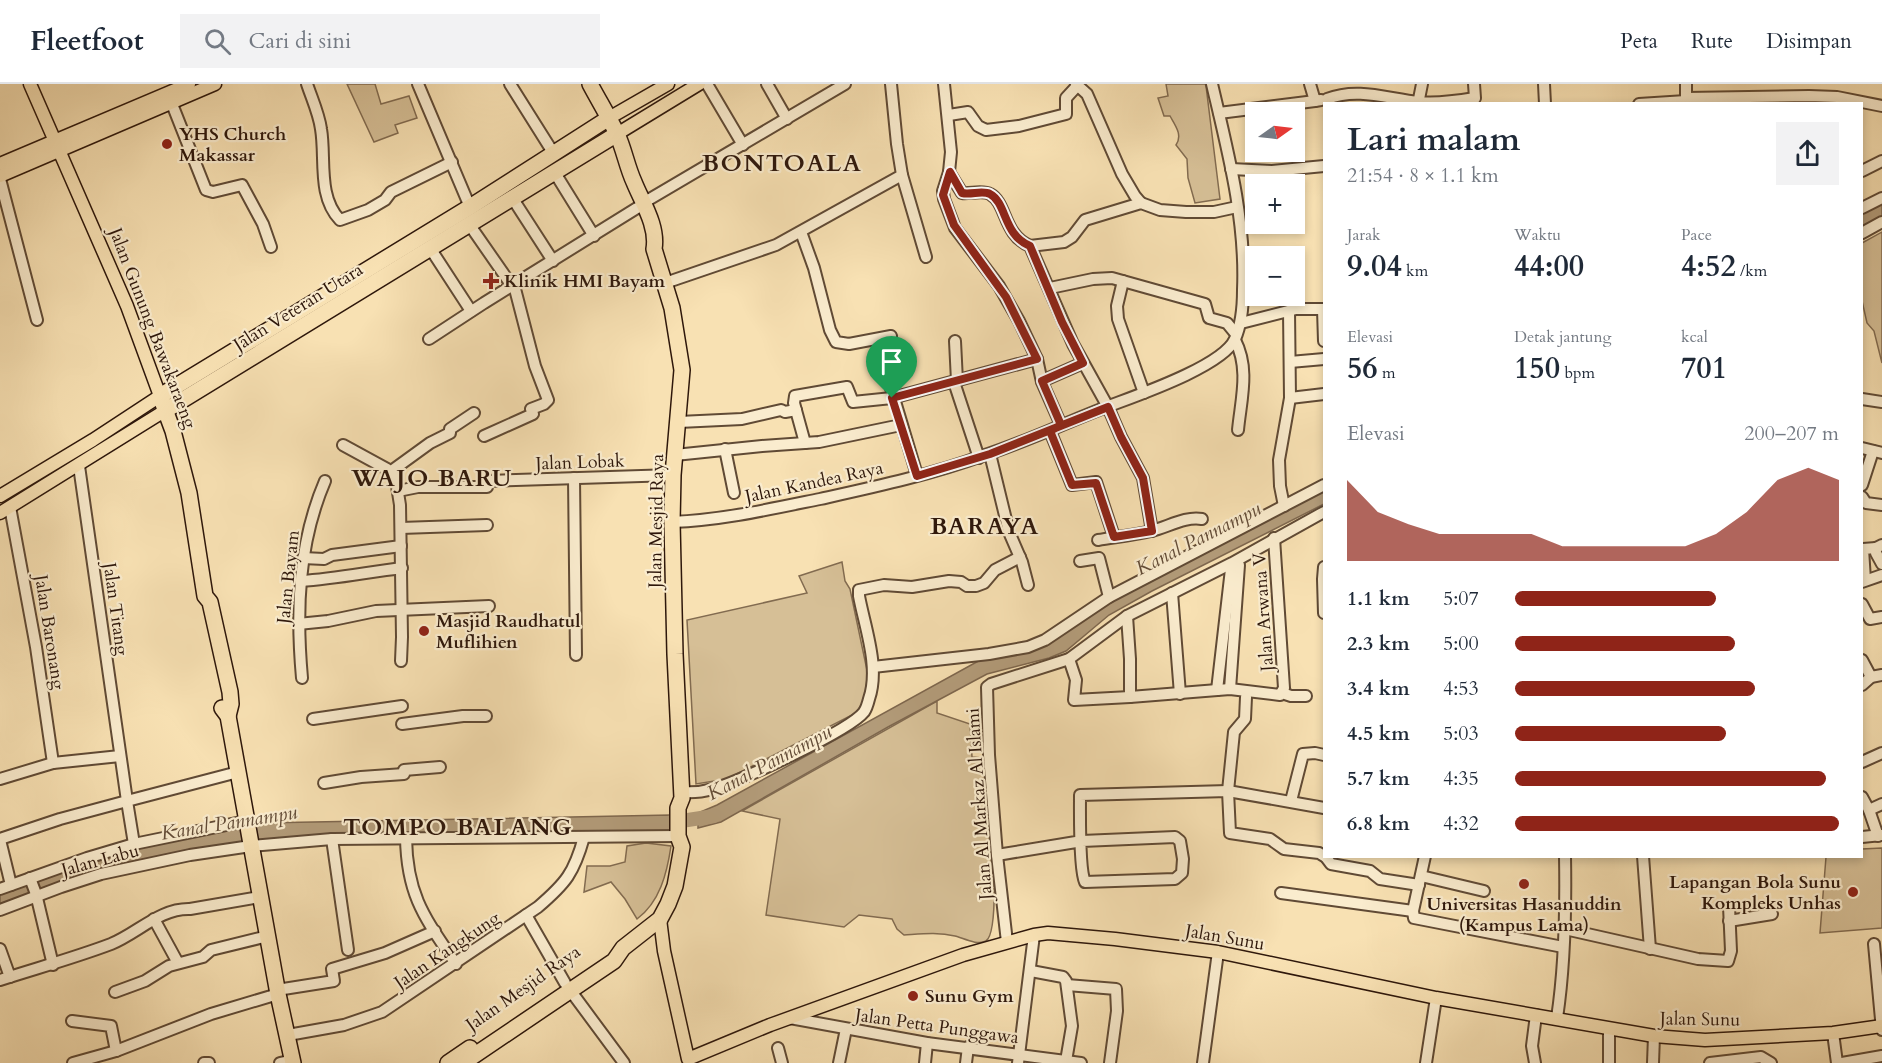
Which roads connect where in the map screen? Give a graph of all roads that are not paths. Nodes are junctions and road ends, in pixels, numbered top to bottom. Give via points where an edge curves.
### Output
1 (30, 84) edge
2 (189, 84) edge
3 (215, 84) edge
4 (307, 84) edge
5 (418, 84) edge
6 (510, 84) edge
7 (590, 84) edge
8 (668, 84) edge
9 (699, 84) edge
10 (707, 84) edge
11 (767, 84) edge
12 (823, 84) edge
13 (845, 84) edge
14 (891, 84) edge
15 (944, 84) edge
16 (1212, 84) edge
17 (1310, 84) edge
18 (1422, 84) edge
19 (1474, 84) edge
20 (1544, 84) edge
21 (1686, 84) edge
22 (1835, 84) edge
23 (1076, 85) edge
24 (829, 94) junction
25 (1834, 97) junction
26 (1316, 101) junction
27 (1327, 101) edge
28 (1686, 101) edge
29 (1412, 102) edge
30 (1418, 102) edge
31 (1448, 102) edge
32 (1545, 102) edge
33 (1670, 102) edge
34 (1861, 102) edge
35 (1863, 102) edge
36 (172, 104) junction
37 (1882, 106) edge
38 (1219, 113) junction
39 (949, 115) junction
40 (609, 118) junction
41 (787, 119) junction
42 (617, 134) junction
43 (56, 145) junction
44 (743, 145) junction
45 (554, 154) junction
46 (1882, 161) edge
47 (452, 162) junction
48 (0, 164) edge
49 (1323, 166) edge
50 (1231, 169) junction
51 (1863, 170) edge
52 (950, 172) junction
53 (555, 173) junction
54 (902, 175) junction
55 (0, 177) edge
56 (1882, 198) edge
57 (513, 199) junction
58 (1142, 203) junction
59 (640, 206) junction
60 (470, 207) junction
61 (1238, 207) junction
62 (1863, 208) edge
63 (1882, 222) edge
64 (470, 224) junction
65 (801, 232) junction
66 (1863, 232) edge
67 (594, 236) junction
68 (1030, 246) junction
69 (271, 247) dead end
70 (430, 248) junction
71 (408, 253) junction
72 (926, 257) dead end
73 (553, 261) junction
74 (1123, 281) junction
75 (665, 283) junction
76 (513, 285) junction
77 (1050, 288) junction
78 (1323, 309) edge
79 (471, 311) junction
80 (1289, 311) junction
81 (37, 320) dead end
82 (1241, 323) junction
83 (286, 329) junction
84 (1236, 337) junction
85 (429, 339) dead end
86 (955, 341) dead end
87 (1037, 359) junction
88 (1323, 359) edge
89 (1290, 362) junction
90 (1083, 363) junction
91 (956, 381) junction
92 (1042, 381) junction
93 (1144, 393) junction
94 (1323, 394) edge
95 (160, 396) junction
96 (892, 398) junction
97 (1290, 399) junction
98 (1863, 399) edge
99 (1882, 402) edge
100 (1108, 407) junction
101 (166, 410) junction
102 (796, 410) junction
103 (474, 413) dead end
104 (679, 422) junction
105 (901, 425) junction
106 (1061, 425) junction
107 (1238, 430) dead end
108 (1050, 431) junction
109 (484, 436) dead end
110 (805, 443) junction
111 (343, 445) dead end
112 (1863, 448) edge
113 (725, 449) junction
114 (1878, 452) edge
115 (675, 455) junction
116 (984, 456) junction
117 (79, 466) junction
118 (390, 472) junction
119 (673, 475) junction
120 (917, 476) junction
121 (574, 478) junction
122 (325, 481) dead end
123 (1863, 483) edge
124 (1323, 486) edge
125 (398, 490) junction
126 (734, 494) dead end
127 (0, 496) edge
128 (1863, 498) edge
129 (1882, 505) edge
130 (1284, 506) junction
131 (5, 510) edge
132 (1323, 515) edge
133 (1202, 519) dead end
134 (672, 522) junction
135 (487, 525) dead end
136 (401, 528) junction
137 (1152, 531) junction
138 (1114, 537) junction
139 (1274, 538) junction
140 (1098, 540) dead end
141 (401, 546) junction
142 (1879, 547) edge
143 (1020, 557) junction
144 (303, 558) junction
145 (1080, 561) dead end
146 (1882, 564) edge
147 (402, 568) junction
148 (1882, 575) edge
149 (301, 580) junction
150 (1863, 581) edge
151 (1028, 585) dead end
152 (1172, 593) junction
153 (1109, 597) junction
154 (489, 606) dead end
155 (1863, 606) edge
156 (402, 609) junction
157 (1127, 616) junction
158 (1882, 617) edge
159 (298, 624) junction
160 (576, 655) dead end
161 (1069, 659) junction
162 (401, 661) dead end
163 (1863, 662) edge
164 (873, 667) junction
165 (1882, 675) edge
166 (1871, 677) junction
167 (302, 678) dead end
168 (1863, 684) edge
169 (1283, 688) junction
170 (1230, 689) junction
171 (1217, 690) junction
172 (1180, 694) junction
173 (1306, 696) dead end
174 (1246, 697) dead end
175 (1130, 698) junction
176 (402, 706) dead end
177 (486, 716) dead end
178 (313, 719) dead end
179 (402, 724) dead end
180 (1882, 753) edge
181 (1323, 755) edge
182 (120, 756) junction
183 (1863, 762) edge
184 (53, 763) junction
185 (440, 767) dead end
186 (238, 772) junction
187 (0, 779) edge
188 (324, 783) dead end
189 (1228, 791) junction
190 (1863, 799) edge
191 (127, 801) junction
192 (1291, 801) junction
193 (1882, 804) edge
194 (1323, 808) edge
195 (1869, 810) junction
196 (682, 820) junction
197 (246, 822) junction
198 (1880, 835) edge
199 (584, 837) junction
200 (1863, 837) edge
201 (406, 838) junction
202 (332, 839) junction
203 (0, 840) edge
204 (1082, 841) junction
205 (134, 844) junction
206 (251, 845) junction
207 (997, 855) junction
208 (1323, 855) edge
209 (1326, 858) edge
210 (1425, 858) edge
211 (1565, 858) edge
212 (1643, 858) edge
213 (30, 879) junction
214 (1420, 881) junction
215 (11, 885) junction
216 (0, 889) edge
217 (1484, 891) dead end
218 (1281, 893) dead end
219 (36, 895) junction
220 (260, 897) junction
221 (1729, 906) dead end
222 (0, 910) edge
223 (1772, 914) dead end
224 (526, 915) junction
225 (1413, 915) junction
226 (154, 919) junction
227 (660, 919) junction
228 (1729, 921) junction
229 (1566, 929) junction
230 (435, 931) junction
231 (644, 933) junction
232 (1034, 934) junction
233 (268, 936) junction
234 (1007, 942) junction
235 (1874, 944) dead end
236 (1563, 947) junction
237 (0, 949) edge
238 (1650, 949) junction
239 (348, 950) dead end
240 (664, 951) junction
241 (1218, 952) junction
242 (178, 963) junction
243 (54, 964) junction
244 (456, 964) junction
245 (1031, 970) junction
246 (5, 979) edge
247 (1067, 985) junction
248 (567, 987) junction
249 (115, 992) dead end
250 (278, 992) junction
251 (1436, 998) junction
252 (1881, 999) edge
253 (1536, 1014) junction
254 (790, 1018) junction
255 (1557, 1018) junction
256 (72, 1021) dead end
257 (508, 1028) junction
258 (1882, 1028) edge
259 (846, 1029) junction
260 (1609, 1029) junction
261 (1833, 1033) junction
262 (288, 1035) junction
263 (1654, 1036) junction
264 (927, 1043) junction
265 (968, 1047) junction
266 (778, 1048) dead end
267 (116, 1052) junction
268 (1882, 1056) edge
269 (1019, 1059) edge
270 (99, 1060) edge
271 (685, 1061) edge
272 (1065, 1061) junction
273 (85, 1062) edge
274 (289, 1062) edge
275 (73, 1063) edge
276 (204, 1063) edge
277 (209, 1063) edge
278 (448, 1063) edge
279 (463, 1063) edge
280 (624, 1063) edge
281 (782, 1063) edge
282 (839, 1063) edge
283 (925, 1063) edge
284 (966, 1063) edge
285 (1081, 1063) edge
286 (1110, 1063) edge
287 (1203, 1063) edge
288 (1426, 1063) edge
289 (1535, 1063) edge
290 (1609, 1063) edge
291 (1653, 1063) edge
292 (1710, 1063) edge
293 (1771, 1063) edge
294 (1837, 1063) edge
295 (1842, 1063) edge

1 - 43 main road, Jalan Gunung Bawakaraeng
2 - 43 main road
3 - 36 main road
4 - 47 street via 321,127 324,181 340,220 362,213 391,192
5 - 47 street
6 - 45 street
7 - 40 highway, Jalan Mesjid Raya
8 - 40 main road
9 - 42 main road
10 - 44 street
11 - 41 street
12 - 24 street
13 - 24 street
14 - 54 street
15 - 39 street
16 - 38 street
17 - 26 street
18 - 30 street
19 - 31 street via 1475,98
20 - 32 street
21 - 28 street
22 - 25 street
23 - 39 street via 1066,98 1066,114 1040,122 986,130 968,112
23 - 58 street via 1087,94 1122,174
24 - 41 street
25 - 28 street via 1780,95
25 - 34 street
26 - 27 street
26 - 38 street
27 - 29 street via 1358,93
28 - 33 street
35 - 37 street
36 - 43 main road
36 - 69 street via 206,190 242,185
38 - 50 street
39 - 52 street
40 - 42 highway, Jalan Mesjid Raya
40 - 45 highway, Jalan Veteran Utara
41 - 44 street
42 - 53 highway, Jalan Veteran Utara
42 - 59 highway, Jalan Mesjid Raya
43 - 48 main road
43 - 55 main road
43 - 95 main road, Jalan Gunung Bawakaraeng via 127,306
44 - 59 street
45 - 60 highway, Jalan Veteran Utara
46 - 51 street
47 - 60 street
49 - 50 street via 1272,171
50 - 61 street
52 - 68 street via 962,193 988,193 994,197 1009,228
52 - 87 street via 943,195 954,225 1006,297
53 - 57 highway, Jalan Veteran Utara
53 - 67 street
54 - 65 street
54 - 72 street
55 - 81 street
56 - 62 street
57 - 64 highway, Jalan Veteran Utara
57 - 73 street
58 - 61 street via 1160,210 1186,212
58 - 68 street via 1085,220 1064,242
59 - 67 street
59 - 75 highway, Jalan Mesjid Raya via 656,240 654,249
60 - 71 highway, Jalan Veteran Utara
61 - 82 street via 1244,254
63 - 66 street
64 - 70 highway, Jalan Veteran Utara
64 - 76 street
65 - 75 street via 762,251
65 - 96 street via 836,342 891,336 887,373
67 - 73 street
68 - 77 street
70 - 71 highway, Jalan Veteran Utara
70 - 79 street
71 - 83 highway, Jalan Veteran Utara
73 - 76 street
74 - 77 street via 1093,279
74 - 84 street via 1203,303 1209,318 1227,323
74 - 93 street via 1118,319
75 - 104 highway, Jalan Mesjid Raya via 682,370
76 - 79 street
76 - 109 street via 548,400 531,409 533,414
77 - 90 street
78 - 80 street
79 - 85 street
80 - 82 street
80 - 89 street
82 - 84 street
83 - 95 highway, Jalan Veteran Utara
83 - 101 highway, Jalan Veteran Utara
84 - 93 street, Jalan Kandea Raya via 1222,355
84 - 107 street via 1244,367
86 - 91 street
87 - 91 street
87 - 92 street
88 - 89 street
89 - 97 street
90 - 92 street
90 - 100 street
91 - 96 street
91 - 116 street
92 - 106 street
93 - 100 street, Jalan Kandea Raya
94 - 97 street
95 - 101 highway, Jalan Gunung Bawakaraeng
95 - 127 main road, Jalan Veteran Utara
96 - 102 street via 854,402 849,388 842,388 795,396
96 - 105 street
97 - 130 street via 1278,460
98 - 99 street
100 - 106 street, Jalan Kandea Raya
100 - 137 street via 1143,478
101 - 117 main road, Jalan Veteran Utara
101 - 186 highway, Jalan Gunung Bawakaraeng via 189,493 205,596 210,602 230,692 228,716
102 - 104 street via 742,419
102 - 110 street
103 - 118 street
104 - 115 highway, Jalan Mesjid Raya
105 - 110 street
105 - 120 street
106 - 108 street, Jalan Kandea Raya
108 - 116 street, Jalan Kandea Raya
108 - 138 street via 1072,485 1096,483
110 - 113 street
111 - 118 street
112 - 114 street
113 - 115 street
113 - 126 street
114 - 123 street
115 - 119 highway, Jalan Mesjid Raya
116 - 120 street, Jalan Kandea Raya
116 - 143 street
117 - 131 main road, Jalan Veteran Utara
117 - 182 street, Jalan Titang
118 - 125 street
119 - 121 street, Jalan Lobak
119 - 134 highway, Jalan Mesjid Raya
120 - 134 street, Jalan Kandea Raya via 751,512
121 - 125 street, Jalan Lobak
121 - 160 street
122 - 144 street, Jalan Bayam via 309,525
124 - 130 street
125 - 136 street
128 - 129 street via 1866,503
130 - 153 street
131 - 184 street, Jalan Baronang via 36,647
132 - 139 street, Jalan Al Markaz Al Islami
133 - 137 street
134 - 196 highway, Jalan Mesjid Raya
135 - 136 street
136 - 141 street
137 - 138 street
138 - 140 street
139 - 152 street, Jalan Al Markaz Al Islami
139 - 169 street, Jalan Arwana V
141 - 144 street via 324,559
141 - 147 street
142 - 146 street via 1876,554
142 - 150 street via 1863,549
143 - 151 street
143 - 164 street, Jalan Labu via 976,586 949,581 859,590
144 - 149 street, Jalan Bayam
145 - 153 street via 1099,558
147 - 149 street
147 - 156 street
148 - 150 street
149 - 159 street, Jalan Bayam
152 - 157 street, Jalan Al Markaz Al Islami
152 - 172 street
153 - 164 street via 1055,635 1028,646
154 - 156 street
155 - 158 street via 1870,619
156 - 159 street
156 - 162 street
157 - 161 street, Jalan Al Markaz Al Islami
157 - 175 street
159 - 167 street, Jalan Bayam
161 - 175 street via 1076,680 1074,700
161 - 207 street, Jalan Al Markaz Al Islami via 987,687
163 - 166 street
164 - 196 street, Jalan Labu via 870,698 864,711 851,722 801,750 703,791
165 - 166 street
166 - 168 street
169 - 170 street via 1276,695
169 - 173 street via 1291,696
170 - 171 street
170 - 171 street via 1235,567
171 - 172 street
172 - 175 street
174 - 189 street via 1245,719 1234,732
176 - 178 street
177 - 179 street
180 - 183 street
181 - 192 street via 1304,754
182 - 184 street
182 - 191 street, Jalan Titang
184 - 187 street
185 - 188 street
186 - 191 street
186 - 197 highway, Jalan Gunung Bawakaraeng
189 - 192 street
189 - 204 street via 1080,795
189 - 208 street via 1232,834 1270,839 1284,849
190 - 195 street
191 - 203 street
191 - 205 street
192 - 194 street
193 - 195 street
195 - 198 street
196 - 199 street, Jalan Labu
196 - 227 highway, Jalan Mesjid Raya via 675,886
197 - 205 street
197 - 206 highway, Jalan Gunung Bawakaraeng
198 - 200 street
199 - 201 street, Jalan Labu
199 - 224 street, Jalan Kangkung via 578,861 564,884
201 - 202 street, Jalan Labu
201 - 230 street via 411,888
202 - 206 street, Jalan Labu
202 - 239 street
203 - 215 street
204 - 204 street via 1083,875 1087,882 1175,879 1183,870 1181,844 1175,837
204 - 207 street
205 - 213 street
206 - 219 street, Jalan Labu via 128,868
206 - 220 highway, Jalan Gunung Bawakaraeng
207 - 234 street, Jalan Al Markaz Al Islami
209 - 214 street via 1330,864 1370,871 1380,879
210 - 214 street
211 - 229 street
212 - 238 street
213 - 215 street
213 - 219 street
214 - 217 street
214 - 225 street
215 - 216 street
218 - 225 street
219 - 222 street, Jalan Labu
219 - 243 street
220 - 226 street via 181,909
220 - 233 highway, Jalan Gunung Bawakaraeng
221 - 228 street
223 - 228 street
224 - 244 street, Jalan Kangkung
224 - 248 street
225 - 236 street
226 - 242 street
226 - 243 street via 120,940
227 - 231 highway, Jalan Mesjid Raya
227 - 240 main road, Jalan Sunu
228 - 238 street via 1728,961
229 - 236 street
229 - 238 street
230 - 244 street
230 - 250 street via 332,969 334,981
231 - 240 main road
231 - 248 highway, Jalan Mesjid Raya via 623,948 614,961
232 - 234 main road, Jalan Sunu
232 - 241 main road, Jalan Sunu
232 - 245 street
233 - 242 street
233 - 250 highway, Jalan Gunung Bawakaraeng
234 - 254 main road, Jalan Sunu
235 - 252 street
236 - 255 street
237 - 246 street
240 - 271 main road, Jalan Sunu
241 - 251 main road, Jalan Sunu
241 - 287 street
242 - 249 street
243 - 246 street
244 - 262 street, Jalan Kangkung via 382,1012 344,1025
245 - 247 street via 1063,978
245 - 269 street
247 - 272 street via 1072,1026
247 - 286 street via 1116,989 1118,1011
248 - 257 highway, Jalan Mesjid Raya
248 - 280 street
250 - 262 highway, Jalan Gunung Bawakaraeng
250 - 267 street
251 - 253 main road, Jalan Sunu
251 - 288 street
252 - 258 street
253 - 255 main road, Jalan Sunu
253 - 289 street via 1532,1046
254 - 259 street, Jalan Petta Punggawa
254 - 271 main road, Jalan Sunu
255 - 260 main road, Jalan Sunu
256 - 267 street via 111,1026
257 - 278 highway, Jalan Mesjid Raya
257 - 279 highway, Jalan Mesjid Raya
258 - 261 main road, Jalan Sunu
259 - 264 street, Jalan Petta Punggawa
259 - 282 street
260 - 263 main road, Jalan Sunu
260 - 290 street
261 - 263 main road, Jalan Sunu via 1705,1040
261 - 294 street
262 - 274 highway, Jalan Gunung Bawakaraeng
263 - 291 street
264 - 265 street, Jalan Petta Punggawa
264 - 283 street
265 - 269 street, Jalan Petta Punggawa
265 - 284 street
266 - 281 street
267 - 270 street
268 - 295 street
269 - 272 street, Jalan Petta Punggawa
270 - 273 street
272 - 285 street, Jalan Petta Punggawa
273 - 275 street
276 - 277 street
292 - 293 street via 1761,1057

